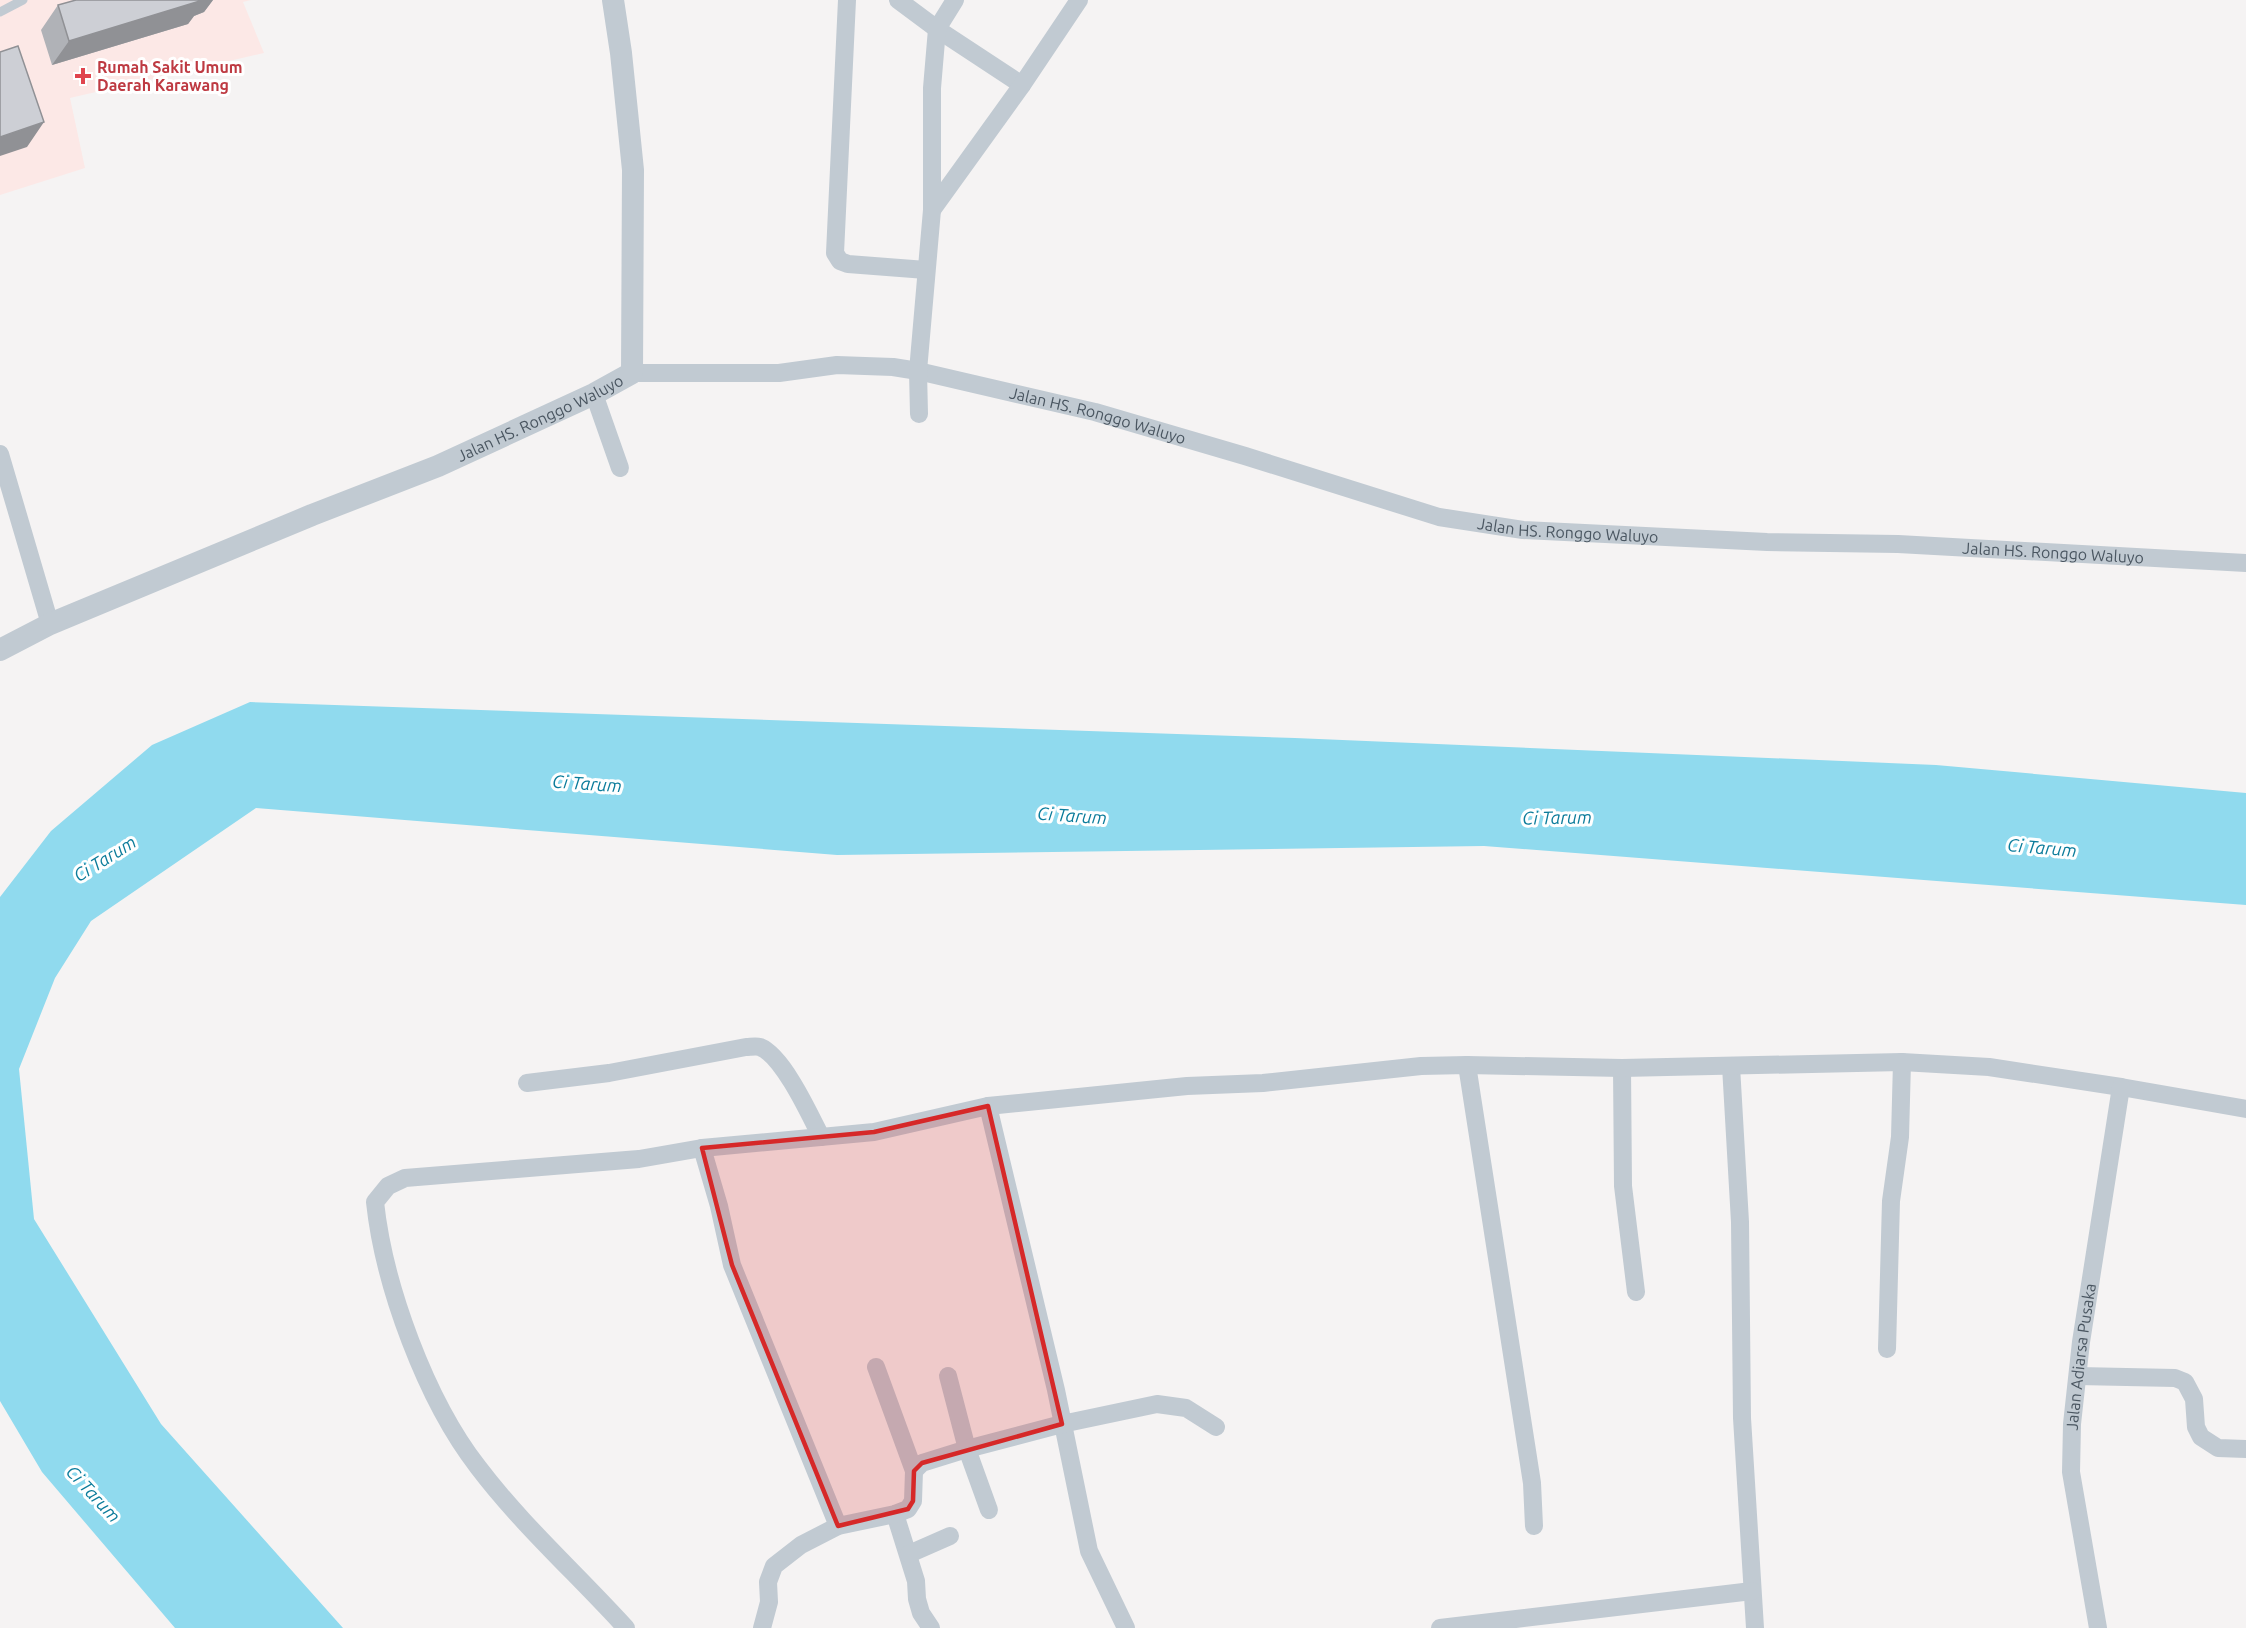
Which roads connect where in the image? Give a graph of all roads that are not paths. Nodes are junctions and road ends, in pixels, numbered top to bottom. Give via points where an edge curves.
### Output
1 (23, 0) edge
2 (613, 0) edge
3 (847, 0) edge
4 (898, 0) edge
5 (955, 0) edge
6 (1079, 0) edge
7 (0, 12) edge
8 (937, 29) junction
9 (1022, 84) junction
10 (932, 210) junction
11 (926, 270) junction
12 (918, 371) junction
13 (632, 373) junction
14 (594, 394) junction
15 (919, 414) dead end
16 (0, 454) edge
17 (620, 468) dead end
18 (2246, 562) edge
19 (50, 624) junction
20 (0, 650) edge
21 (1902, 1062) junction
22 (1467, 1065) junction
23 (1731, 1066) junction
24 (1623, 1068) junction
25 (527, 1083) dead end
26 (2121, 1087) junction
27 (988, 1106) junction
28 (2246, 1109) edge
29 (821, 1137) junction
30 (702, 1148) junction
31 (1636, 1292) dead end
32 (1887, 1349) dead end
33 (876, 1367) dead end
34 (948, 1376) dead end
35 (2078, 1376) junction
36 (1062, 1424) junction
37 (1216, 1427) dead end
38 (967, 1449) junction
39 (2246, 1449) edge
40 (914, 1471) junction
41 (989, 1510) dead end
42 (895, 1514) junction
43 (838, 1526) junction
44 (1534, 1526) dead end
45 (950, 1536) dead end
46 (909, 1554) junction
47 (1752, 1591) junction
48 (626, 1628) edge
49 (762, 1628) edge
50 (932, 1628) edge
51 (1126, 1628) edge
52 (1440, 1628) edge
53 (1755, 1628) edge
54 (2098, 1628) edge

1 - 7 lane
2 - 13 street via 633,170
3 - 11 street via 835,253 848,264
4 - 8 street
5 - 8 street
6 - 9 street
8 - 9 street
8 - 10 street via 932,88
9 - 10 street
10 - 11 street
11 - 12 street
12 - 13 street, Jalan HS. Ronggo Waluyo via 837,365 779,373
12 - 15 street
12 - 18 street, Jalan HS. Ronggo Waluyo via 1095,412 1439,517 1512,528
13 - 14 street, Jalan HS. Ronggo Waluyo
14 - 17 street
14 - 19 street, Jalan HS. Ronggo Waluyo via 438,466
16 - 19 street
19 - 20 street, Jalan HS. Ronggo Waluyo
21 - 23 street
21 - 26 street via 1989,1067
21 - 32 street
22 - 24 street
22 - 27 street
22 - 44 street via 1532,1483
23 - 24 street
23 - 47 street via 1740,1222 1742,1418
24 - 31 street via 1623,1186
25 - 29 street via 609,1073 758,1046 786,1074
26 - 28 street
26 - 35 street, Jalan Adiarsa Pusaka
27 - 29 street via 874,1132
27 - 36 street
29 - 30 street
30 - 43 street via 732,1265
30 - 48 street via 639,1159 405,1178 388,1186 375,1202 378,1230 399,1304 430,1389 444,1414 478,1467 509,1504
33 - 40 street
34 - 38 street
35 - 39 street via 2175,1378 2185,1382 2194,1399 2196,1427 2201,1437 2218,1448
35 - 54 street, Jalan Adiarsa Pusaka via 2071,1473
36 - 37 street via 1156,1404 1186,1408
36 - 38 street
36 - 51 street via 1089,1551
38 - 40 street via 922,1463
38 - 41 street
40 - 42 street via 913,1501 908,1509
42 - 43 street
42 - 46 street
43 - 49 street via 801,1545 774,1566
45 - 46 street
46 - 50 street via 921,1613
47 - 52 street
47 - 53 street

